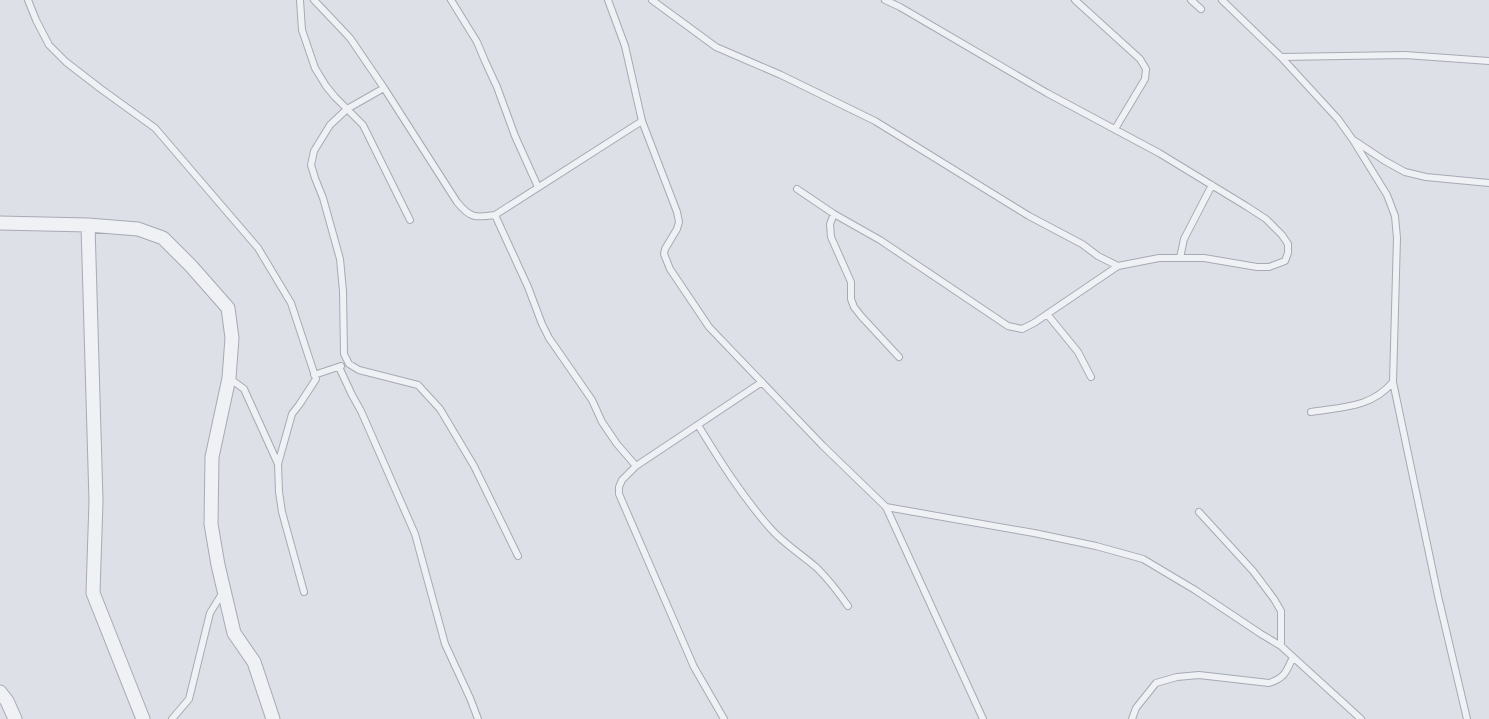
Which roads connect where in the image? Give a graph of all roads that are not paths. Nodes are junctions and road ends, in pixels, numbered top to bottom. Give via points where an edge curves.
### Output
1 (28, 0) edge
2 (300, 0) edge
3 (314, 0) edge
4 (451, 0) edge
5 (609, 0) edge
6 (652, 0) edge
7 (885, 0) edge
8 (1076, 0) edge
9 (1191, 0) edge
10 (1222, 0) edge
11 (1201, 9) dead end
12 (1281, 57) junction
13 (1489, 61) edge
14 (384, 88) junction
15 (347, 109) junction
16 (642, 121) junction
17 (1115, 129) junction
18 (1353, 140) junction
19 (1489, 183) edge
20 (1212, 185) junction
21 (538, 187) junction
22 (797, 189) dead end
23 (834, 214) junction
24 (495, 216) junction
25 (410, 220) dead end
26 (0, 223) edge
27 (88, 225) junction
28 (1180, 258) junction
29 (1118, 266) junction
30 (1047, 314) junction
31 (899, 356) dead end
32 (349, 364) junction
33 (339, 367) junction
34 (314, 375) junction
35 (1091, 377) dead end
36 (229, 378) junction
37 (762, 382) junction
38 (1393, 382) junction
39 (1311, 412) dead end
40 (698, 425) junction
41 (278, 464) junction
42 (636, 466) junction
43 (886, 507) junction
44 (1199, 512) dead end
45 (518, 556) dead end
46 (224, 591) junction
47 (304, 592) dead end
48 (848, 606) dead end
49 (1281, 646) junction
50 (1293, 657) junction
51 (0, 692) edge
52 (15, 719) edge
53 (143, 719) edge
54 (172, 719) edge
55 (273, 719) edge
56 (478, 719) edge
57 (724, 719) edge
58 (983, 719) edge
59 (1132, 719) edge
60 (1361, 719) edge
61 (1467, 719) edge

1 - 34 lane via 49,45 101,90 155,128 258,248 290,303
2 - 15 lane via 302,30 315,68 326,86
3 - 14 lane via 350,38
4 - 21 lane via 486,61
5 - 16 lane via 625,46
6 - 29 lane via 716,47 875,121 1029,216
7 - 17 lane
8 - 17 lane via 1140,59 1146,69 1145,79
9 - 11 lane
10 - 12 lane
12 - 13 lane via 1405,55
12 - 18 lane via 1338,119
14 - 15 lane
14 - 24 lane via 465,212 481,218
15 - 25 lane via 363,125
15 - 32 lane via 330,125 314,151 311,165 340,259 344,354
16 - 21 lane
16 - 37 lane via 679,222 664,254 670,269 709,327
17 - 20 lane
18 - 19 lane via 1405,172 1426,178
18 - 38 lane via 1387,195 1394,216 1397,238
20 - 28 lane via 1184,239
20 - 28 lane via 1266,219 1282,235 1288,244 1285,261 1269,267 1257,267 1204,258
21 - 24 lane
22 - 23 lane
23 - 30 lane via 880,240 1008,326 1022,329
23 - 31 lane via 830,224 831,237 851,282 851,299 861,316
24 - 42 lane via 549,338 592,400 602,422
26 - 27 street
27 - 36 street via 138,229 163,238 190,266 228,308 232,338
27 - 53 street via 96,501 93,593
28 - 29 lane via 1159,258
29 - 30 lane
30 - 35 lane via 1078,352
32 - 33 lane
32 - 45 lane via 360,370 418,385 440,409 474,466
33 - 34 lane
33 - 56 lane via 415,534 445,644
34 - 41 lane via 316,379 292,414
36 - 41 lane via 244,389
36 - 46 street via 212,457 211,478 211,524
37 - 40 lane
37 - 43 lane
38 - 39 lane via 1373,400 1353,406
38 - 61 lane
40 - 42 lane
40 - 48 lane via 729,475 770,529 817,569
41 - 47 lane via 278,492 282,512
42 - 57 lane via 622,480 620,494 694,667
43 - 49 lane via 1034,533 1143,559
43 - 58 lane
44 - 49 lane via 1253,571 1274,599 1281,611
46 - 54 lane via 210,613 189,699
46 - 55 street via 234,633 254,662
49 - 50 lane
50 - 59 lane via 1285,674 1279,680 1269,683 1199,675 1177,676 1156,683 1136,708
50 - 60 lane
51 - 52 street via 7,700

